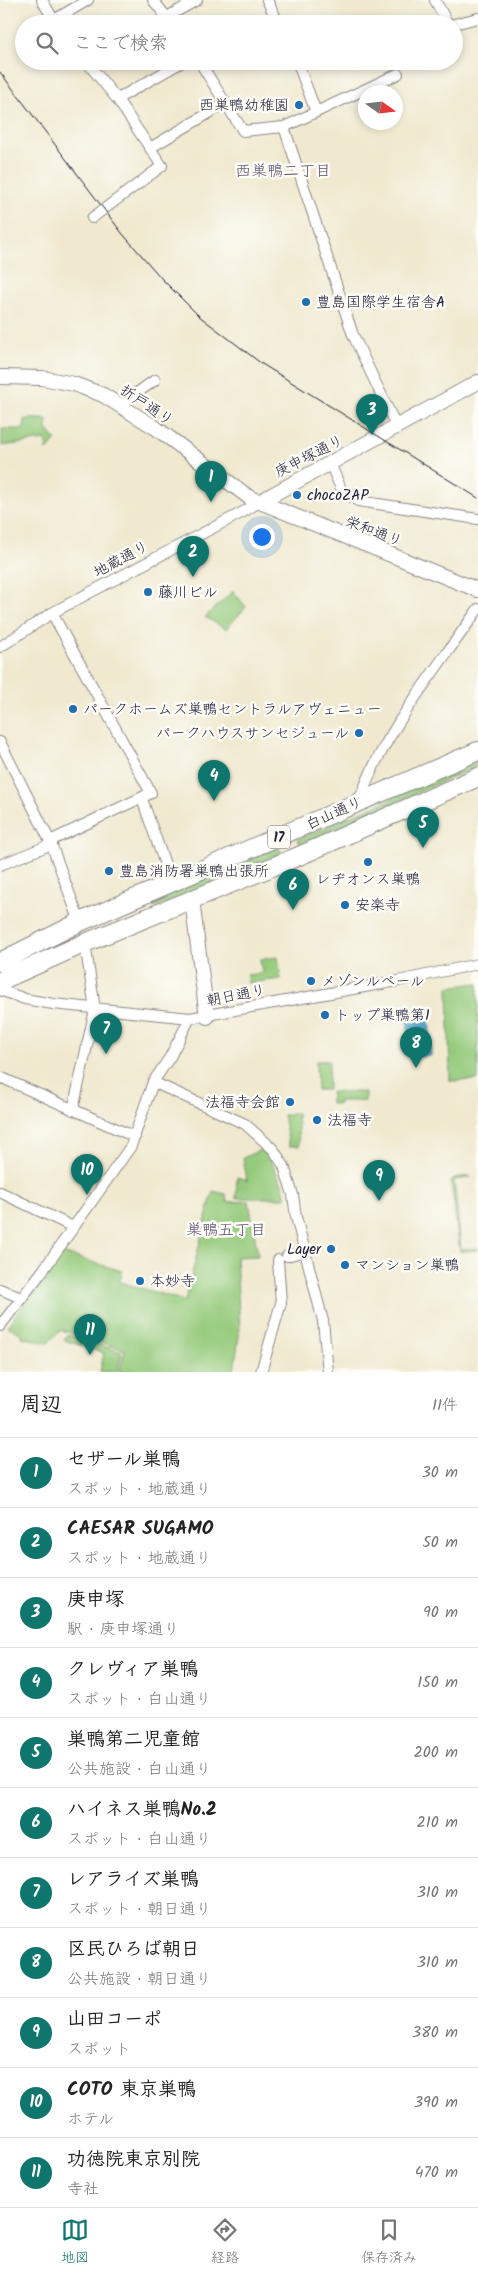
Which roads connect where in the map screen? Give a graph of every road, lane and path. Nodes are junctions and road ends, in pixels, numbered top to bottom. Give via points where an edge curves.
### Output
1 (42, 0) edge
2 (88, 0) edge
3 (153, 0) edge
4 (197, 0) edge
5 (267, 0) edge
6 (435, 0) edge
7 (51, 15) edge
8 (66, 15) edge
9 (164, 15) edge
10 (177, 15) edge
11 (274, 15) edge
12 (443, 15) edge
13 (478, 18) edge
14 (463, 22) edge
15 (93, 70) edge
16 (168, 70) edge
17 (205, 70) edge
18 (300, 70) edge
19 (398, 74) dead end
20 (117, 99) junction
21 (226, 103) junction
22 (316, 112) junction
23 (284, 127) junction
24 (150, 148) junction
25 (92, 218) dead end
26 (0, 377) edge
27 (155, 380) dead end
28 (478, 382) edge
29 (120, 405) junction
30 (397, 428) junction
31 (330, 463) junction
32 (259, 502) junction
33 (478, 520) edge
34 (478, 590) edge
35 (478, 609) edge
36 (52, 613) junction
37 (0, 647) edge
38 (0, 742) edge
39 (478, 751) edge
40 (478, 777) edge
41 (142, 798) junction
42 (358, 802) junction
43 (51, 842) junction
44 (0, 865) edge
45 (172, 884) junction
46 (192, 900) junction
47 (80, 922) junction
48 (85, 943) junction
49 (0, 962) edge
50 (478, 964) edge
51 (0, 981) edge
52 (0, 990) edge
53 (95, 1009) junction
54 (207, 1017) junction
55 (190, 1018) junction
56 (0, 1078) edge
57 (153, 1082) junction
58 (73, 1110) junction
59 (135, 1137) junction
60 (0, 1192) edge
61 (73, 1227) junction
62 (305, 1251) junction
63 (0, 1289) edge
64 (22, 1298) junction
65 (0, 1326) edge
66 (261, 1372) edge
67 (328, 1372) edge

1 - 7 street
2 - 8 street
3 - 9 street
4 - 10 street
5 - 11 street
6 - 12 street
13 - 14 street
15 - 20 street
16 - 20 street
17 - 21 street
18 - 22 street
19 - 22 street
20 - 24 street
21 - 23 street via 244,131
21 - 24 street
22 - 23 street
23 - 30 street via 352,334
24 - 25 street via 162,166
26 - 29 street, 折戸通り via 42,378 74,384
27 - 29 street
28 - 30 street, 庚申塚通り
29 - 32 street, 折戸通り via 156,428 242,494
30 - 31 street, 庚申塚通り
31 - 32 street, 庚申塚通り
31 - 33 street via 342,491 358,501
32 - 34 street, 栄和通り
32 - 36 street, 地蔵通り
35 - 42 street via 367,776
36 - 37 street, 地蔵通り
36 - 41 street via 151,793
38 - 43 street
39 - 42 highway, 白山通り / 17
40 - 46 highway, 白山通り / 17
41 - 43 street
41 - 45 street
42 - 45 highway, 白山通り / 17
43 - 44 street
43 - 47 street
45 - 47 highway, 白山通り / 17
46 - 48 highway, 白山通り / 17
46 - 54 street
47 - 49 highway, 白山通り / 17
48 - 51 highway, 白山通り / 17
48 - 53 street
50 - 54 street, 朝日通り
52 - 53 street, 朝日通り via 25,999
53 - 55 street, 朝日通り
53 - 58 street
54 - 55 street, 朝日通り
55 - 57 street
56 - 58 street
57 - 59 street
57 - 62 street via 245,1124 273,1148 284,1166
58 - 59 street
59 - 61 street
60 - 61 street
61 - 64 street
62 - 66 street via 282,1258 281,1303
62 - 67 street via 323,1321
63 - 64 street
64 - 65 street

